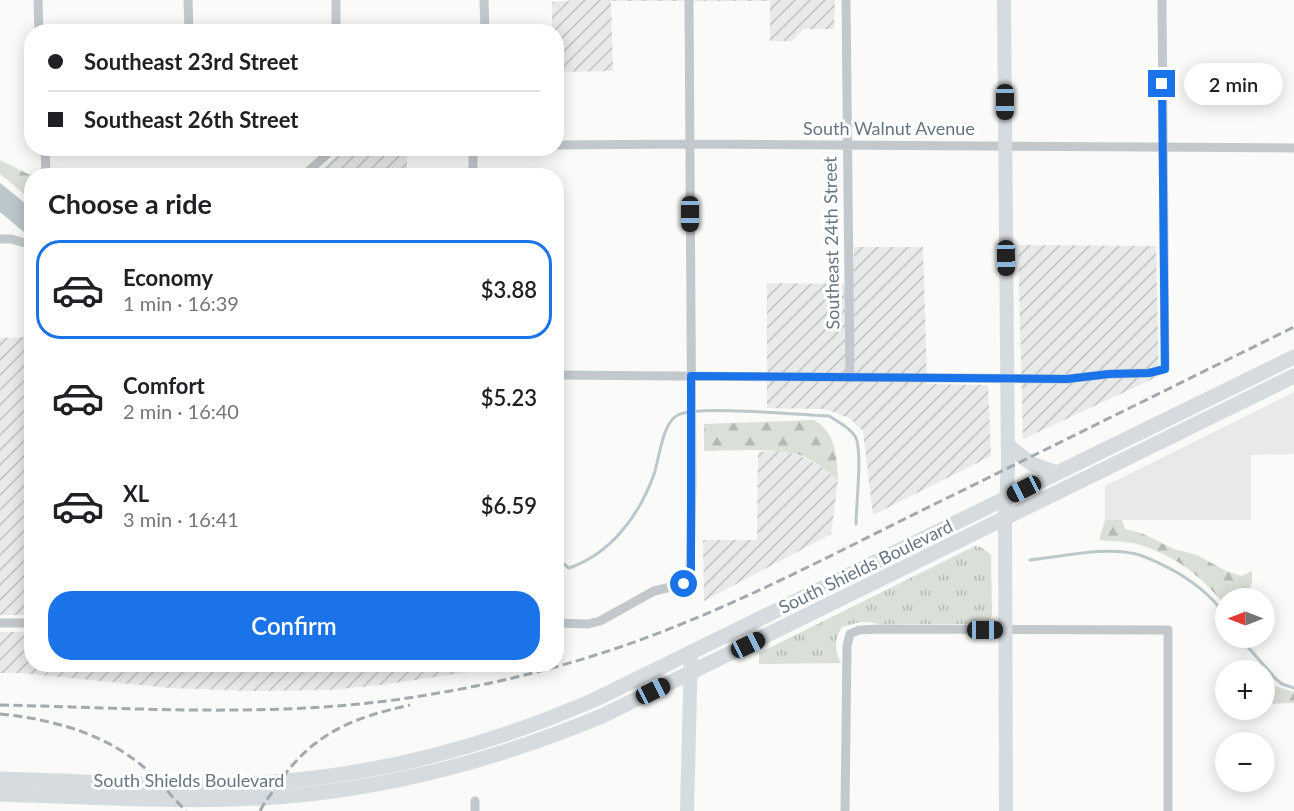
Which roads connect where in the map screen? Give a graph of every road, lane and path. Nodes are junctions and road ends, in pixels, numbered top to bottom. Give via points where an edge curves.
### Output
1 (38, 0) edge
2 (188, 0) edge
3 (336, 0) edge
4 (484, 0) edge
5 (689, 0) edge
6 (846, 0) edge
7 (1004, 0) edge
8 (1162, 0) edge
9 (39, 24) edge
10 (189, 24) edge
11 (336, 24) edge
12 (485, 24) edge
13 (690, 144) junction
14 (564, 145) edge
15 (847, 145) junction
16 (1005, 146) junction
17 (1163, 147) junction
18 (1294, 148) edge
19 (325, 156) edge
20 (312, 168) edge
21 (0, 239) edge
22 (24, 243) edge
23 (1294, 357) edge
24 (564, 375) edge
25 (691, 376) junction
26 (1293, 377) edge
27 (849, 378) junction
28 (1007, 378) junction
29 (1153, 426) junction
30 (1161, 442) junction
31 (1008, 446) junction
32 (1057, 473) junction
33 (1008, 498) junction
34 (1005, 519) junction
35 (0, 623) edge
36 (24, 623) edge
37 (564, 623) edge
38 (1006, 630) junction
39 (691, 652) junction
40 (690, 673) junction
41 (439, 763) junction
42 (0, 779) edge
43 (0, 794) edge
44 (687, 811) edge
45 (845, 811) edge
46 (1006, 811) edge
47 (1168, 811) edge

1 - 9 street
2 - 10 street
3 - 11 street
4 - 12 street
5 - 13 street
6 - 15 street, Southeast 24th Street
7 - 16 main road
8 - 17 street
13 - 14 street, South Walnut Avenue
13 - 15 street, South Walnut Avenue
13 - 25 street
15 - 16 street, South Walnut Avenue
15 - 27 street, Southeast 24th Street
16 - 17 street, South Walnut Avenue
16 - 28 main road
17 - 18 street, South Walnut Avenue
17 - 28 street via 1165,369 1067,379
19 - 20 street
21 - 22 street
23 - 29 main road, South Shields Boulevard
24 - 25 street
25 - 27 street
25 - 37 street via 690,577 684,584 654,591 600,621
26 - 30 main road, South Shields Boulevard
27 - 28 street
28 - 31 main road
29 - 30 main road
29 - 32 main road, South Shields Boulevard
30 - 34 main road, South Shields Boulevard
31 - 32 main road via 1032,464
31 - 33 main road
32 - 33 main road, South Shields Boulevard
33 - 34 main road
33 - 39 main road, South Shields Boulevard
34 - 38 main road
34 - 40 main road, South Shields Boulevard
35 - 36 street
38 - 45 street via 880,629 850,634
38 - 46 main road
38 - 47 street via 1168,630
39 - 40 main road
39 - 41 main road, South Shields Boulevard via 558,715
40 - 41 main road, South Shields Boulevard via 563,732 512,750
40 - 44 main road
41 - 42 main road, South Shields Boulevard via 235,784
41 - 43 main road, South Shields Boulevard via 380,783 248,798

